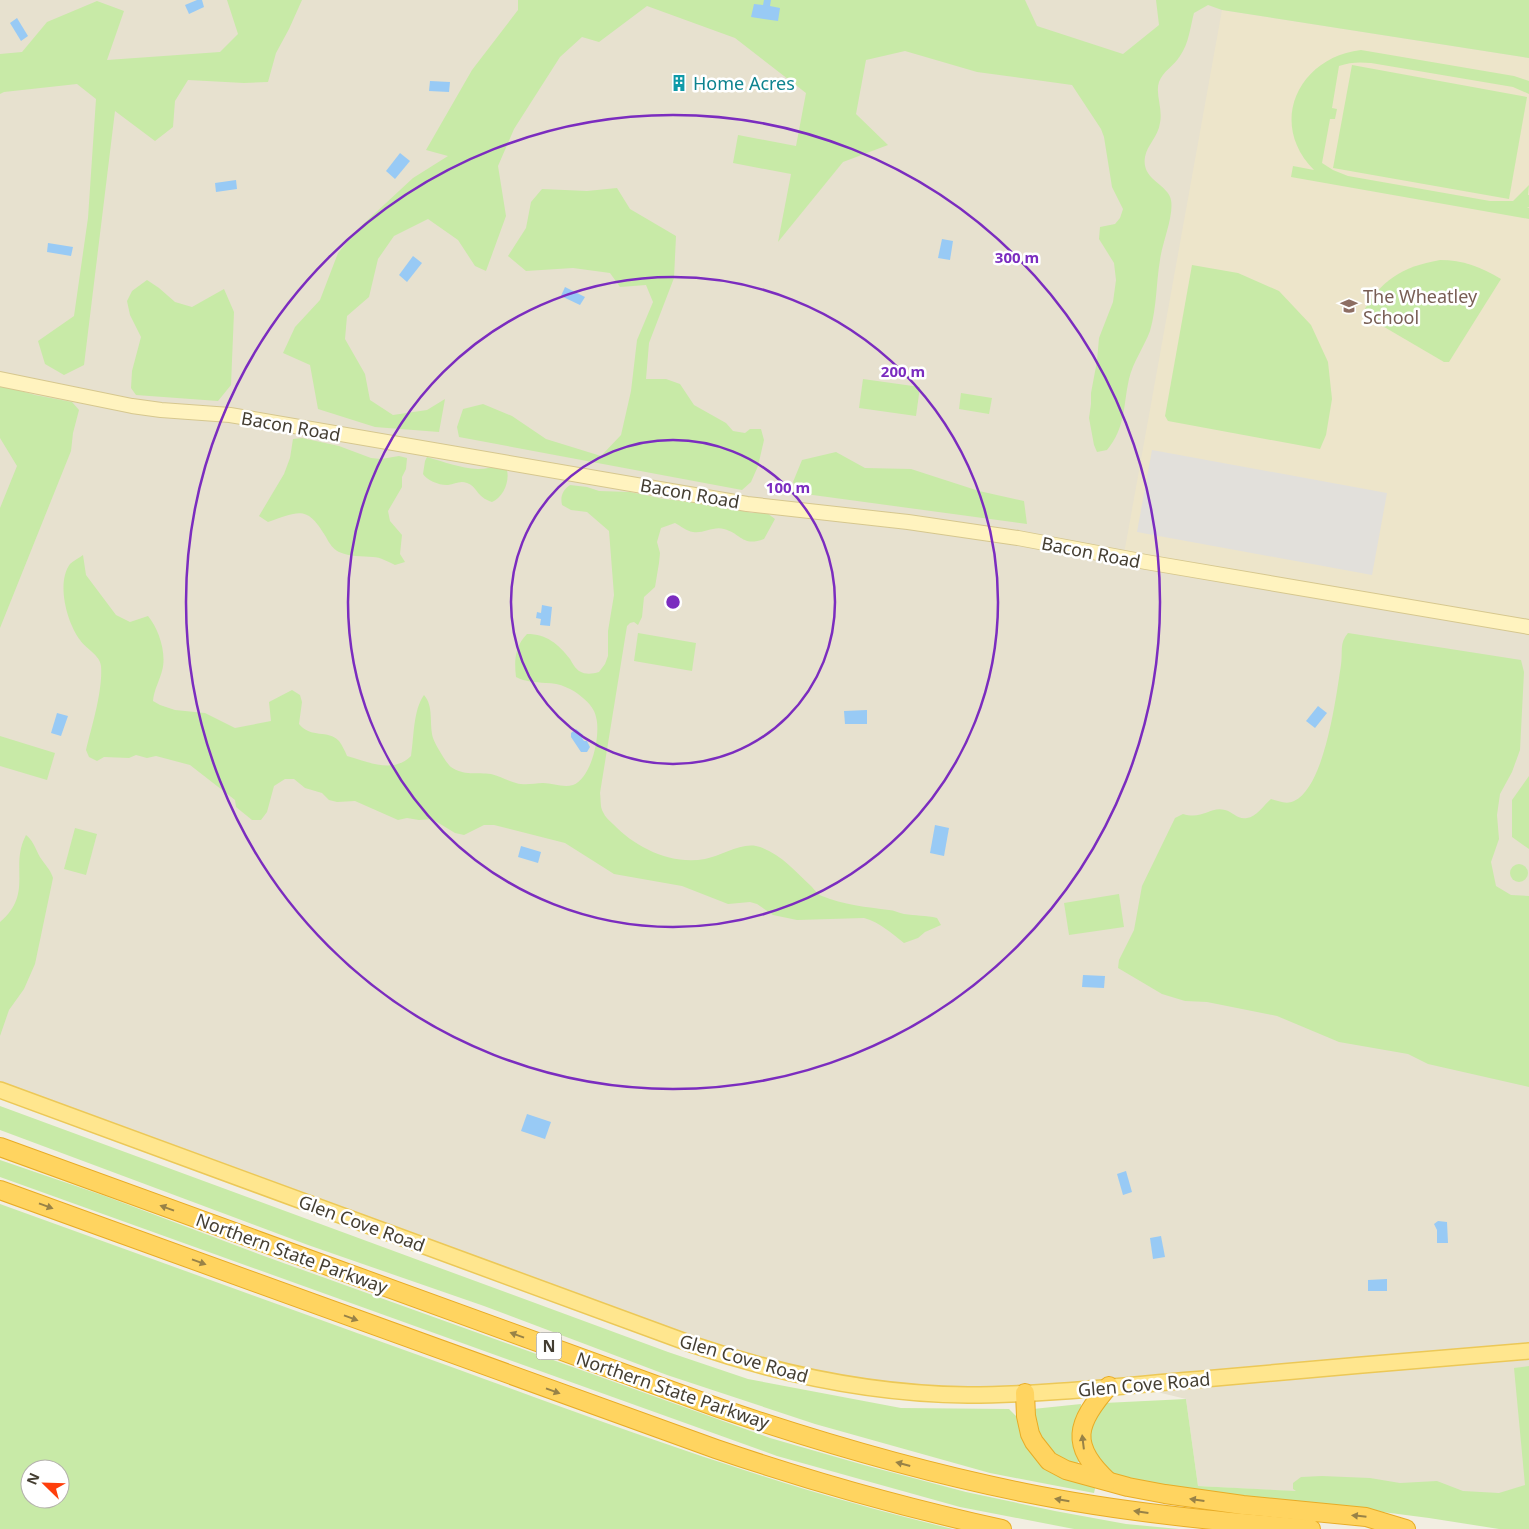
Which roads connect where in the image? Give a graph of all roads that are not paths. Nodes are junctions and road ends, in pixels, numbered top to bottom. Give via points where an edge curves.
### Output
1 (0, 380) edge
2 (1529, 627) edge
3 (0, 1090) edge
4 (0, 1147) edge
5 (0, 1190) edge
6 (1529, 1351) edge
7 (1110, 1386) junction
8 (1025, 1393) junction
9 (1108, 1482) junction
10 (1002, 1529) edge
11 (1311, 1529) edge
12 (1406, 1529) edge

1 - 2 street, Bacon Road via 132,406 230,415 747,504 1018,538
3 - 8 main road, Glen Cove Road via 735,1358 795,1374 882,1389 966,1394
11 -> 4 highway, Northern State Parkway / N via 1182,1518 1064,1500 910,1466 833,1444 710,1404
5 -> 10 highway, N via 716,1449 868,1496
6 - 7 main road, Glen Cove Road
7 - 8 main road, Glen Cove Road
9 -> 7 highway via 1086,1457 1082,1434 1088,1413
8 - 9 highway via 1030,1434 1045,1457 1066,1470
12 -> 9 highway via 1366,1517 1198,1500

